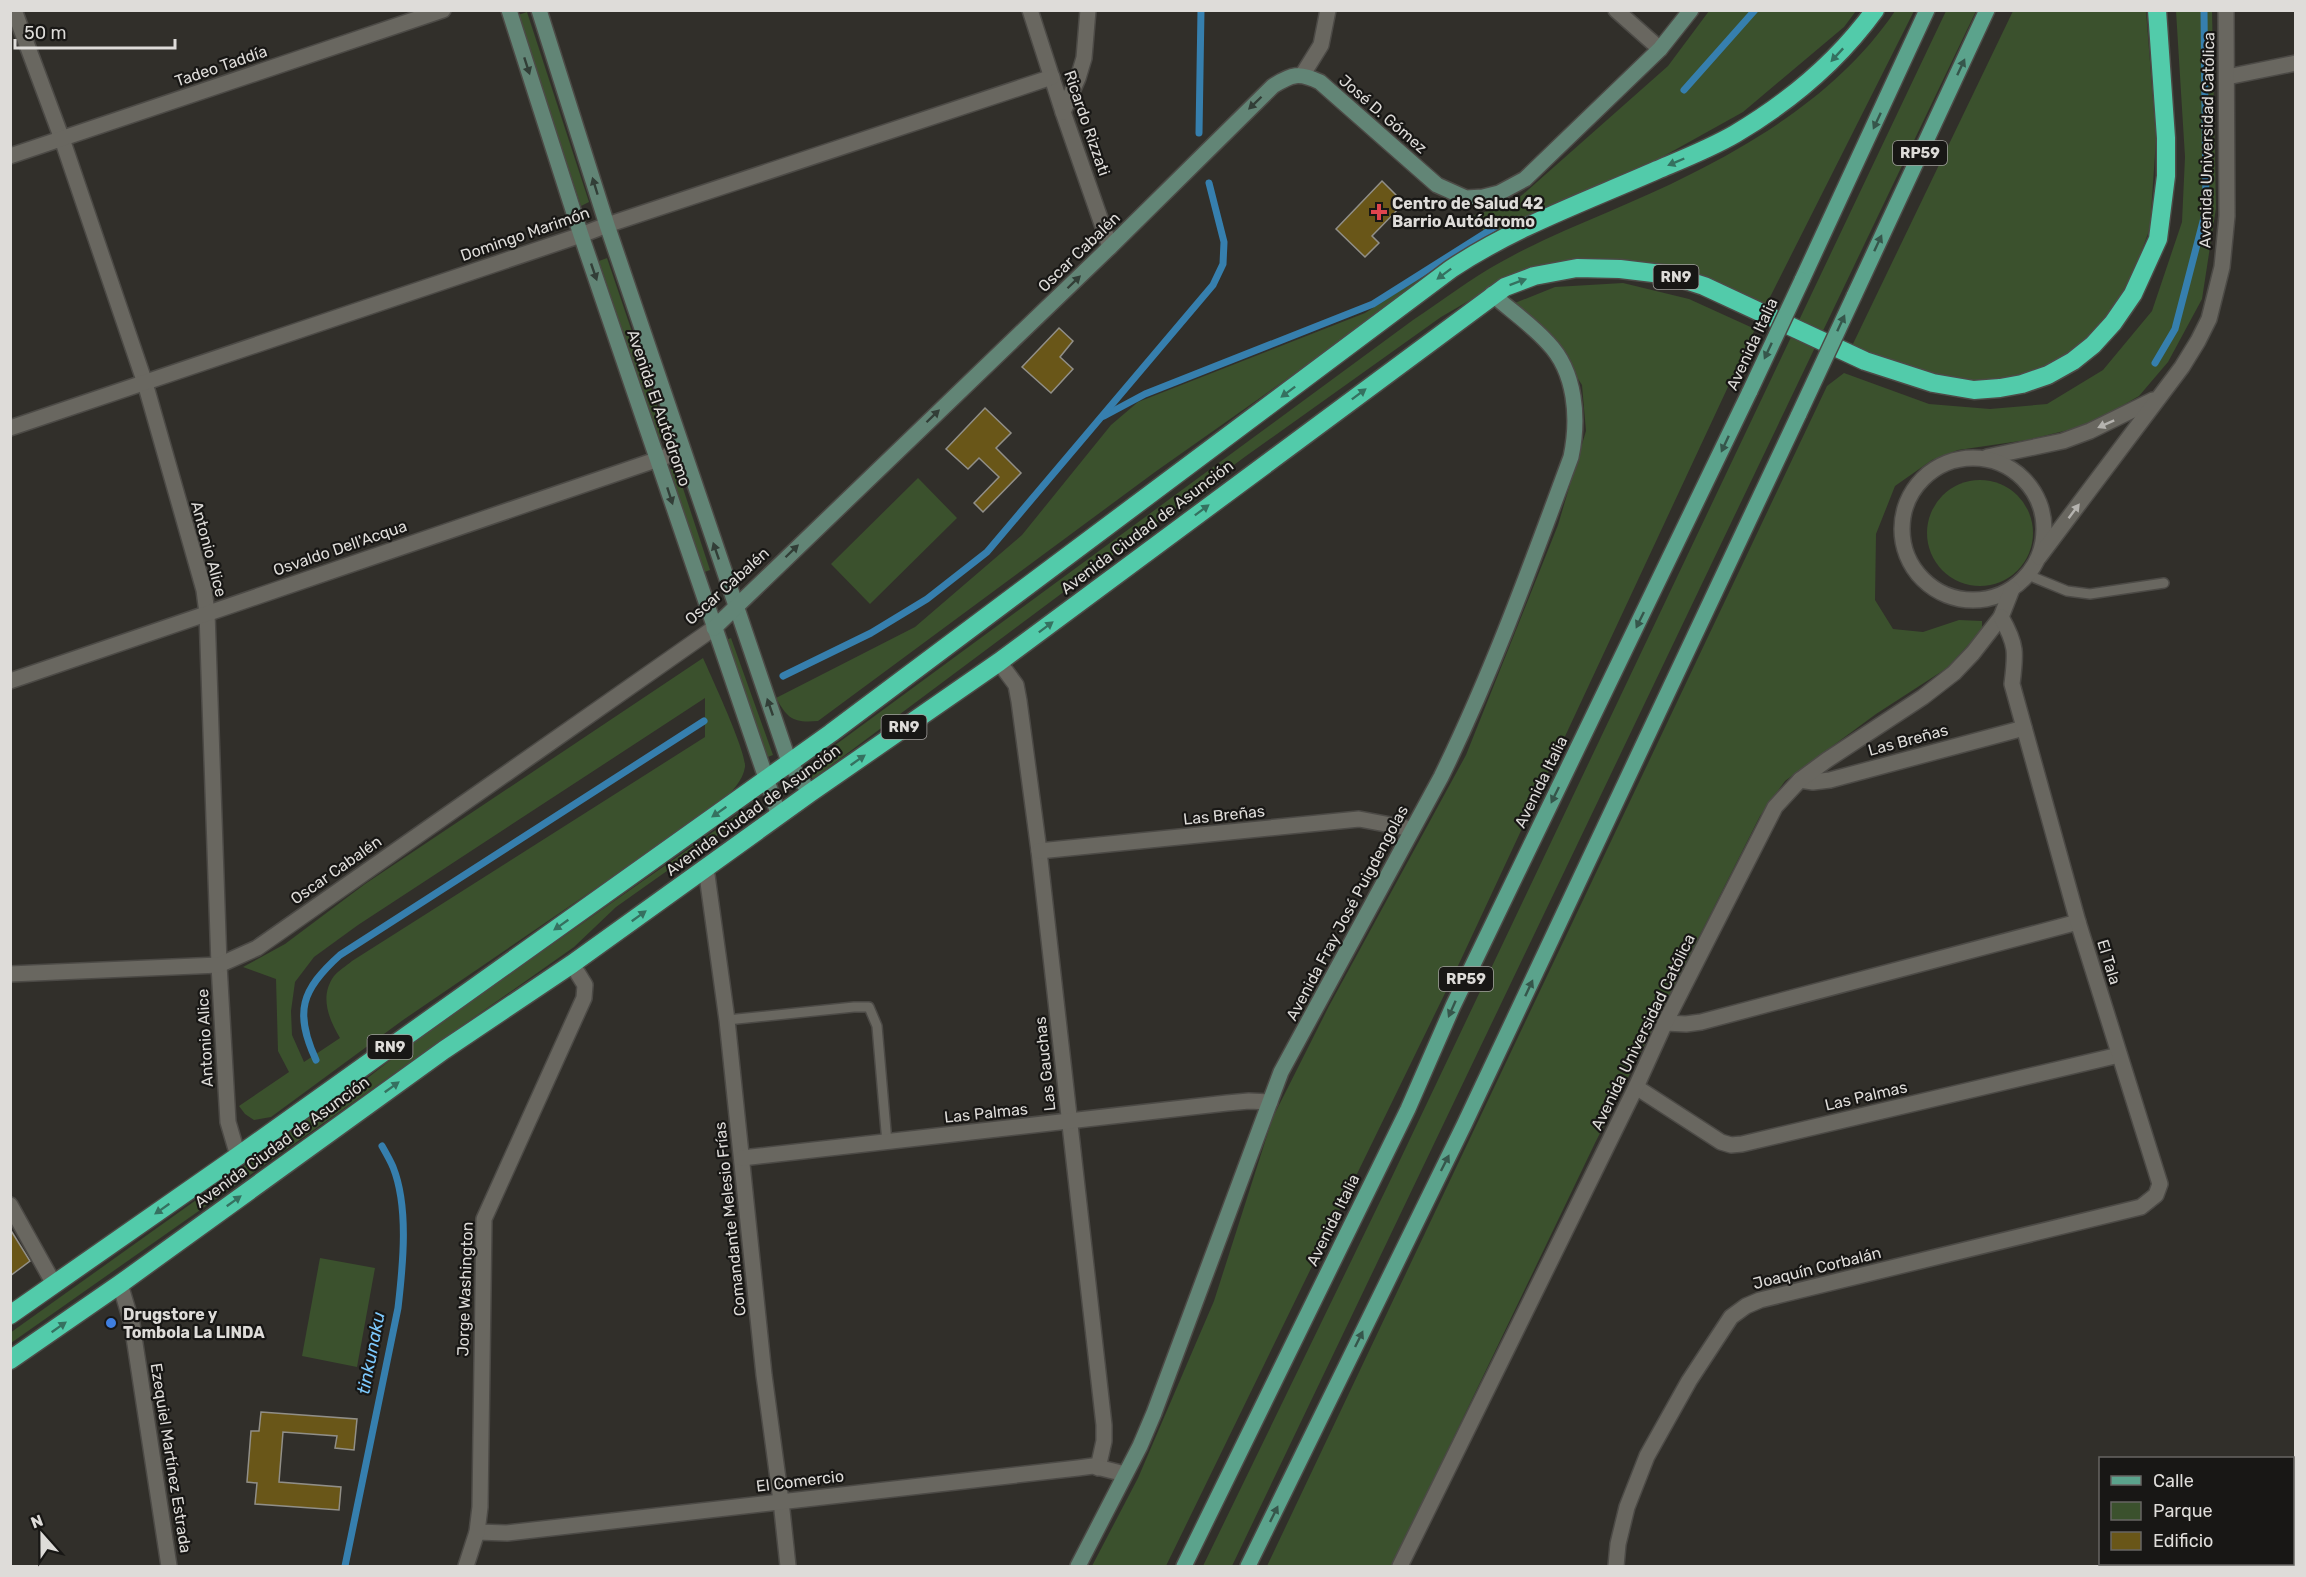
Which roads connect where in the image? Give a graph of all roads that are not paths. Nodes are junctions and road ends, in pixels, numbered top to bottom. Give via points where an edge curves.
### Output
1 (14, 10) edge
2 (443, 10) edge
3 (508, 10) edge
4 (539, 10) edge
5 (1030, 10) edge
6 (1088, 10) edge
7 (1328, 10) edge
8 (1616, 10) edge
9 (1691, 10) edge
10 (1875, 10) edge
11 (1927, 10) edge
12 (1987, 10) edge
13 (2157, 10) edge
14 (2226, 10) edge
15 (1660, 49) junction
16 (2295, 63) edge
17 (1303, 74) junction
18 (2227, 76) junction
19 (1052, 77) junction
20 (1063, 111) junction
21 (62, 139) junction
22 (10, 156) edge
23 (607, 225) junction
24 (581, 235) junction
25 (1110, 247) junction
26 (1492, 294) junction
27 (145, 383) junction
28 (2158, 397) junction
29 (10, 428) edge
30 (682, 451) junction
31 (1982, 459) junction
32 (658, 460) junction
33 (2039, 558) junction
34 (2028, 576) junction
35 (2164, 583) dead end
36 (2012, 589) junction
37 (735, 606) junction
38 (207, 613) junction
39 (2001, 616) junction
40 (714, 627) junction
41 (999, 662) junction
42 (10, 681) edge
43 (2024, 728) junction
44 (789, 762) junction
45 (767, 778) junction
46 (1800, 780) junction
47 (810, 793) junction
48 (778, 816) junction
49 (1412, 829) junction
50 (1039, 851) junction
51 (706, 868) junction
52 (2078, 922) junction
53 (572, 964) junction
54 (219, 965) junction
55 (10, 974) edge
56 (727, 1020) junction
57 (1665, 1023) junction
58 (2119, 1055) junction
59 (1636, 1087) junction
60 (1270, 1102) junction
61 (1069, 1122) junction
62 (887, 1143) junction
63 (238, 1156) junction
64 (742, 1158) junction
65 (2149, 1203) joint
66 (10, 1205) edge
67 (54, 1284) junction
68 (120, 1284) junction
69 (10, 1315) edge
70 (10, 1360) edge
71 (1098, 1468) junction
72 (1125, 1474) junction
73 (781, 1501) junction
74 (477, 1532) junction
75 (169, 1566) edge
76 (466, 1566) edge
77 (788, 1566) edge
78 (1078, 1566) edge
79 (1184, 1566) edge
80 (1248, 1566) edge
81 (1400, 1566) edge
82 (1616, 1566) edge

1 - 21 street, Antonio Alice
2 - 21 street, Tadeo Taddía
3 -> 24 street, Avenida El Autódromo
23 -> 4 street, Avenida El Autódromo
5 - 19 street, Ricardo Rizzati
6 - 20 street via 1084,58
7 - 17 street via 1321,45
8 - 15 street
9 - 15 street
10 -> 44 highway, Avenida Ciudad de Asunción / RN9 via 1825,68 1734,135 1523,229 1451,269
11 -> 79 main road, Avenida Italia / RP59, bridge via 1750,391 1453,1006 1408,1109
80 -> 12 main road, RP59, bridge via 1469,1115
26 -> 13 highway, Avenida Ciudad de Asunción / RN9 via 1534,276 1577,268 1620,268 1670,275 1704,286 1865,361 1933,383 1974,390 2022,384 2048,375 2073,361 2113,323 2133,294 2158,239 2166,176 2166,138
14 - 18 street, Avenida Universidad Católica
15 - 17 street, José D. Gómez via 1525,179 1499,193 1474,198 1437,185 1320,82
16 - 18 street
17 -> 25 street, Oscar Cabalén via 1273,86
18 - 28 street, Avenida Universidad Católica via 2227,216 2222,267 2209,319
19 - 20 street, Ricardo Rizzati
19 - 23 street, Domingo Marimón
20 - 25 street, Ricardo Rizzati
21 - 22 street, Tadeo Taddía
21 - 27 street, Antonio Alice
23 - 24 street, Domingo Marimón
23 - 30 street, Avenida El Autódromo
24 - 27 street, Domingo Marimón
24 -> 32 street, Avenida El Autódromo
37 -> 25 street, Oscar Cabalén
41 -> 26 highway, Avenida Ciudad de Asunción / RN9
26 - 49 street, Avenida Fray José Puigdengolas via 1549,343 1564,366 1572,389 1575,436 1571,457 1516,606 1461,736
27 - 29 street, Domingo Marimón
27 - 38 street, Antonio Alice via 204,590
28 -> 31 street, Avenida Universidad Católica via 2062,441
33 -> 28 street, Avenida Universidad Católica
30 - 32 street, Osvaldo Dell'Acqua
37 -> 30 street, Avenida El Autódromo
31 - 33 street, Avenida Universidad Católica via 2000,463 2030,485 2044,519
31 - 36 street, Avenida Universidad Católica via 1961,459 1924,478 1911,495 1902,536 1917,574 1942,593 1972,601 1993,598
32 - 38 street, Osvaldo Dell'Acqua
32 -> 40 street, Avenida El Autódromo
33 - 34 street, Avenida Universidad Católica
34 - 35 lane via 2067,591 2090,594
34 - 36 street, Avenida Universidad Católica
36 - 39 street, Avenida Universidad Católica
37 - 40 street, Oscar Cabalén
44 -> 37 street, Avenida El Autódromo
38 - 42 street, Osvaldo Dell'Acqua
38 - 54 street, Antonio Alice
39 - 43 street, El Tala via 2016,655 2012,684
39 - 46 street, Avenida Universidad Católica via 1954,673
40 - 45 street, Avenida El Autódromo
40 - 54 street, Oscar Cabalén via 257,948
47 -> 41 highway, Avenida Ciudad de Asunción / RN9
41 - 50 street, Las Gauchas via 1016,685
43 - 46 street, Las Breñas via 1830,780
43 - 52 street, El Tala
44 - 45 highway, Avenida Ciudad de Asunción / RN9
44 - 47 street, Avenida El Autódromo
45 - 48 street, Avenida El Autódromo
45 -> 63 highway, Avenida Ciudad de Asunción / RN9
46 - 57 street, Avenida Universidad Católica via 1775,807
47 - 48 highway, Avenida Ciudad de Asunción / RN9
48 - 51 highway, Avenida Ciudad de Asunción / RN9
49 - 50 street, Las Breñas via 1359,819
49 - 60 street, Avenida Fray José Puigdengolas via 1281,1072
50 - 61 street, Las Gauchas
53 -> 51 highway, Avenida Ciudad de Asunción / RN9
51 - 56 street, Comandante Melesio Frías
52 - 57 street via 1701,1022
52 - 58 street, El Tala
68 -> 53 highway, Avenida Ciudad de Asunción / RN9 via 444,1050
53 - 74 street, Jorge Washington via 585,985 584,998 484,1219
54 - 55 street, Oscar Cabalén
54 - 63 street, Antonio Alice via 228,1122
56 - 62 lane via 869,1007 877,1026
56 - 64 street, Comandante Melesio Frías
57 - 59 street, Avenida Universidad Católica
58 - 59 street, Las Palmas via 1731,1145
58 - 65 street, El Tala via 2160,1184
59 - 81 street, Avenida Universidad Católica
60 - 61 street, Las Palmas via 1227,1102
60 - 72 street, Avenida Fray José Puigdengolas via 1154,1413
61 - 62 street, Las Palmas
61 - 71 street, Las Gauchas via 1104,1425
62 - 64 street, Las Palmas
63 -> 67 highway, Avenida Ciudad de Asunción / RN9
64 - 73 street, Comandante Melesio Frías
65 - 82 street, Joaquín Corbalán via 1746,1306 1731,1317 1647,1456 1627,1508
66 - 67 street
67 - 69 highway, Avenida Ciudad de Asunción / RN9
70 -> 68 highway, Avenida Ciudad de Asunción / RN9
68 - 75 street, Ezequiel Martínez Estrada via 132,1324
71 - 72 street, El Comercio
71 - 73 street, El Comercio
72 - 78 street, Avenida Fray José Puigdengolas
73 - 74 street, El Comercio via 507,1533
73 - 77 street, Comandante Melesio Frías
74 - 76 street, Jorge Washington

